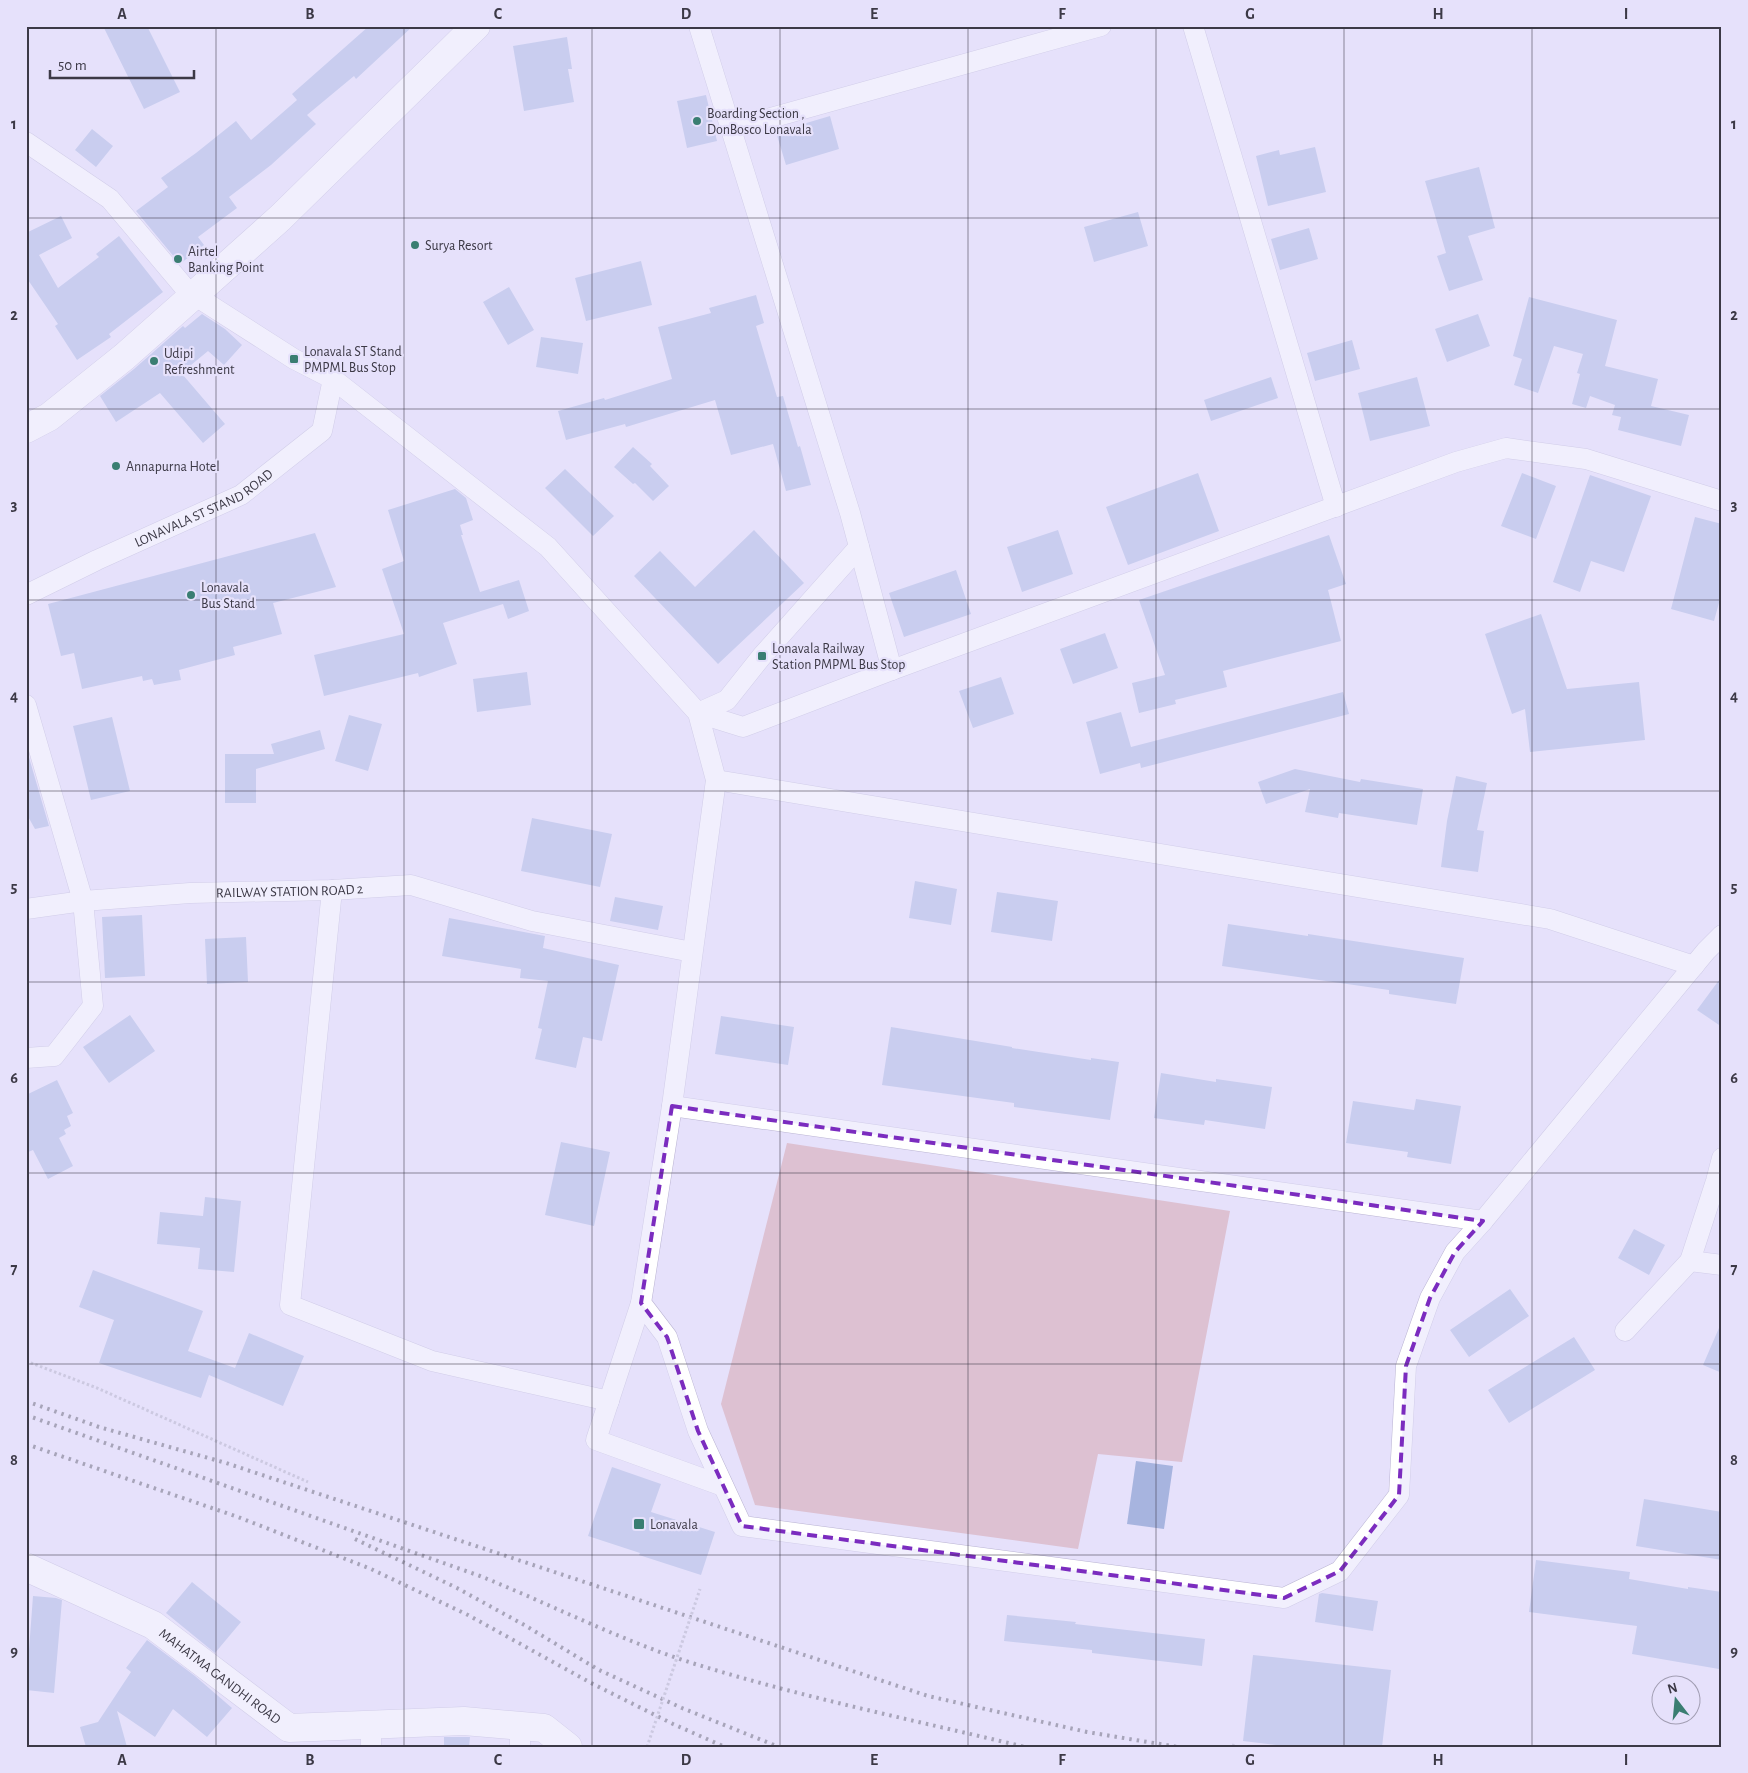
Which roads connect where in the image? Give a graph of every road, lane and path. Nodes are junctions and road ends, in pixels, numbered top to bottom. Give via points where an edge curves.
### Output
1 (458, 26) edge
2 (476, 26) edge
3 (699, 26) edge
4 (1101, 26) edge
5 (1193, 26) edge
6 (731, 129) junction
7 (26, 142) edge
8 (189, 292) junction
9 (333, 379) junction
10 (26, 417) edge
11 (26, 430) edge
12 (1722, 501) edge
13 (1336, 506) junction
14 (859, 547) junction
15 (26, 595) edge
16 (892, 670) junction
17 (26, 705) edge
18 (698, 713) junction
19 (716, 780) junction
20 (332, 890) junction
21 (83, 901) junction
22 (26, 909) edge
23 (1722, 935) edge
24 (692, 952) junction
25 (1694, 966) junction
26 (26, 1058) edge
27 (672, 1106) junction
28 (1722, 1158) edge
29 (1483, 1221) junction
30 (1690, 1261) junction
31 (1722, 1265) edge
32 (641, 1303) junction
33 (1625, 1331) dead end
34 (26, 1361) edge
35 (609, 1401) junction
36 (308, 1482) dead end
37 (723, 1486) junction
38 (26, 1567) edge
39 (700, 1588) dead end
40 (371, 1736) edge
41 (520, 1736) edge
42 (1232, 1745) dead end
43 (568, 1747) edge
44 (648, 1747) edge
45 (1239, 1747) edge

1 - 8 main road
2 - 8 main road via 280,218
3 - 6 street
4 - 6 street
5 - 13 street
6 - 14 street
7 - 8 street via 110,199
8 - 9 street via 294,359
8 - 10 main road via 44,409
8 - 11 main road via 124,357 49,417
9 - 15 street, LONAVALA ST STAND ROAD via 322,431 241,495
9 - 18 street via 548,547
12 - 13 street via 1586,459 1506,448 1456,462
13 - 16 street
14 - 16 street
14 - 18 street via 727,700
16 - 18 street via 743,727
17 - 21 street
18 - 19 street
19 - 24 street
19 - 25 street via 1550,919
20 - 21 street, RAILWAY STATION ROAD 2 via 190,893
20 - 24 street, RAILWAY STATION ROAD 2 via 411,885 532,921
20 - 35 street via 290,1304 432,1361
21 - 22 street, RAILWAY STATION ROAD 2
21 - 26 street via 93,1006 54,1056
23 - 25 street
24 - 27 street
25 - 29 street
27 - 29 street
27 - 32 street
28 - 30 street
29 - 37 street via 1455,1252 1430,1298 1406,1366 1399,1495 1340,1571 1284,1598 742,1526
30 - 31 street
30 - 33 street
32 - 35 street
32 - 37 street via 667,1337 698,1431
34 - 36 path via 97,1388
35 - 37 street via 596,1440
38 - 40 main road, MAHATMA GANDHI ROAD via 153,1625 289,1728
39 - 44 path, bridge
40 - 41 main road, MAHATMA GANDHI ROAD via 464,1721
41 - 43 main road, MAHATMA GANDHI ROAD via 544,1728
42 - 45 path

